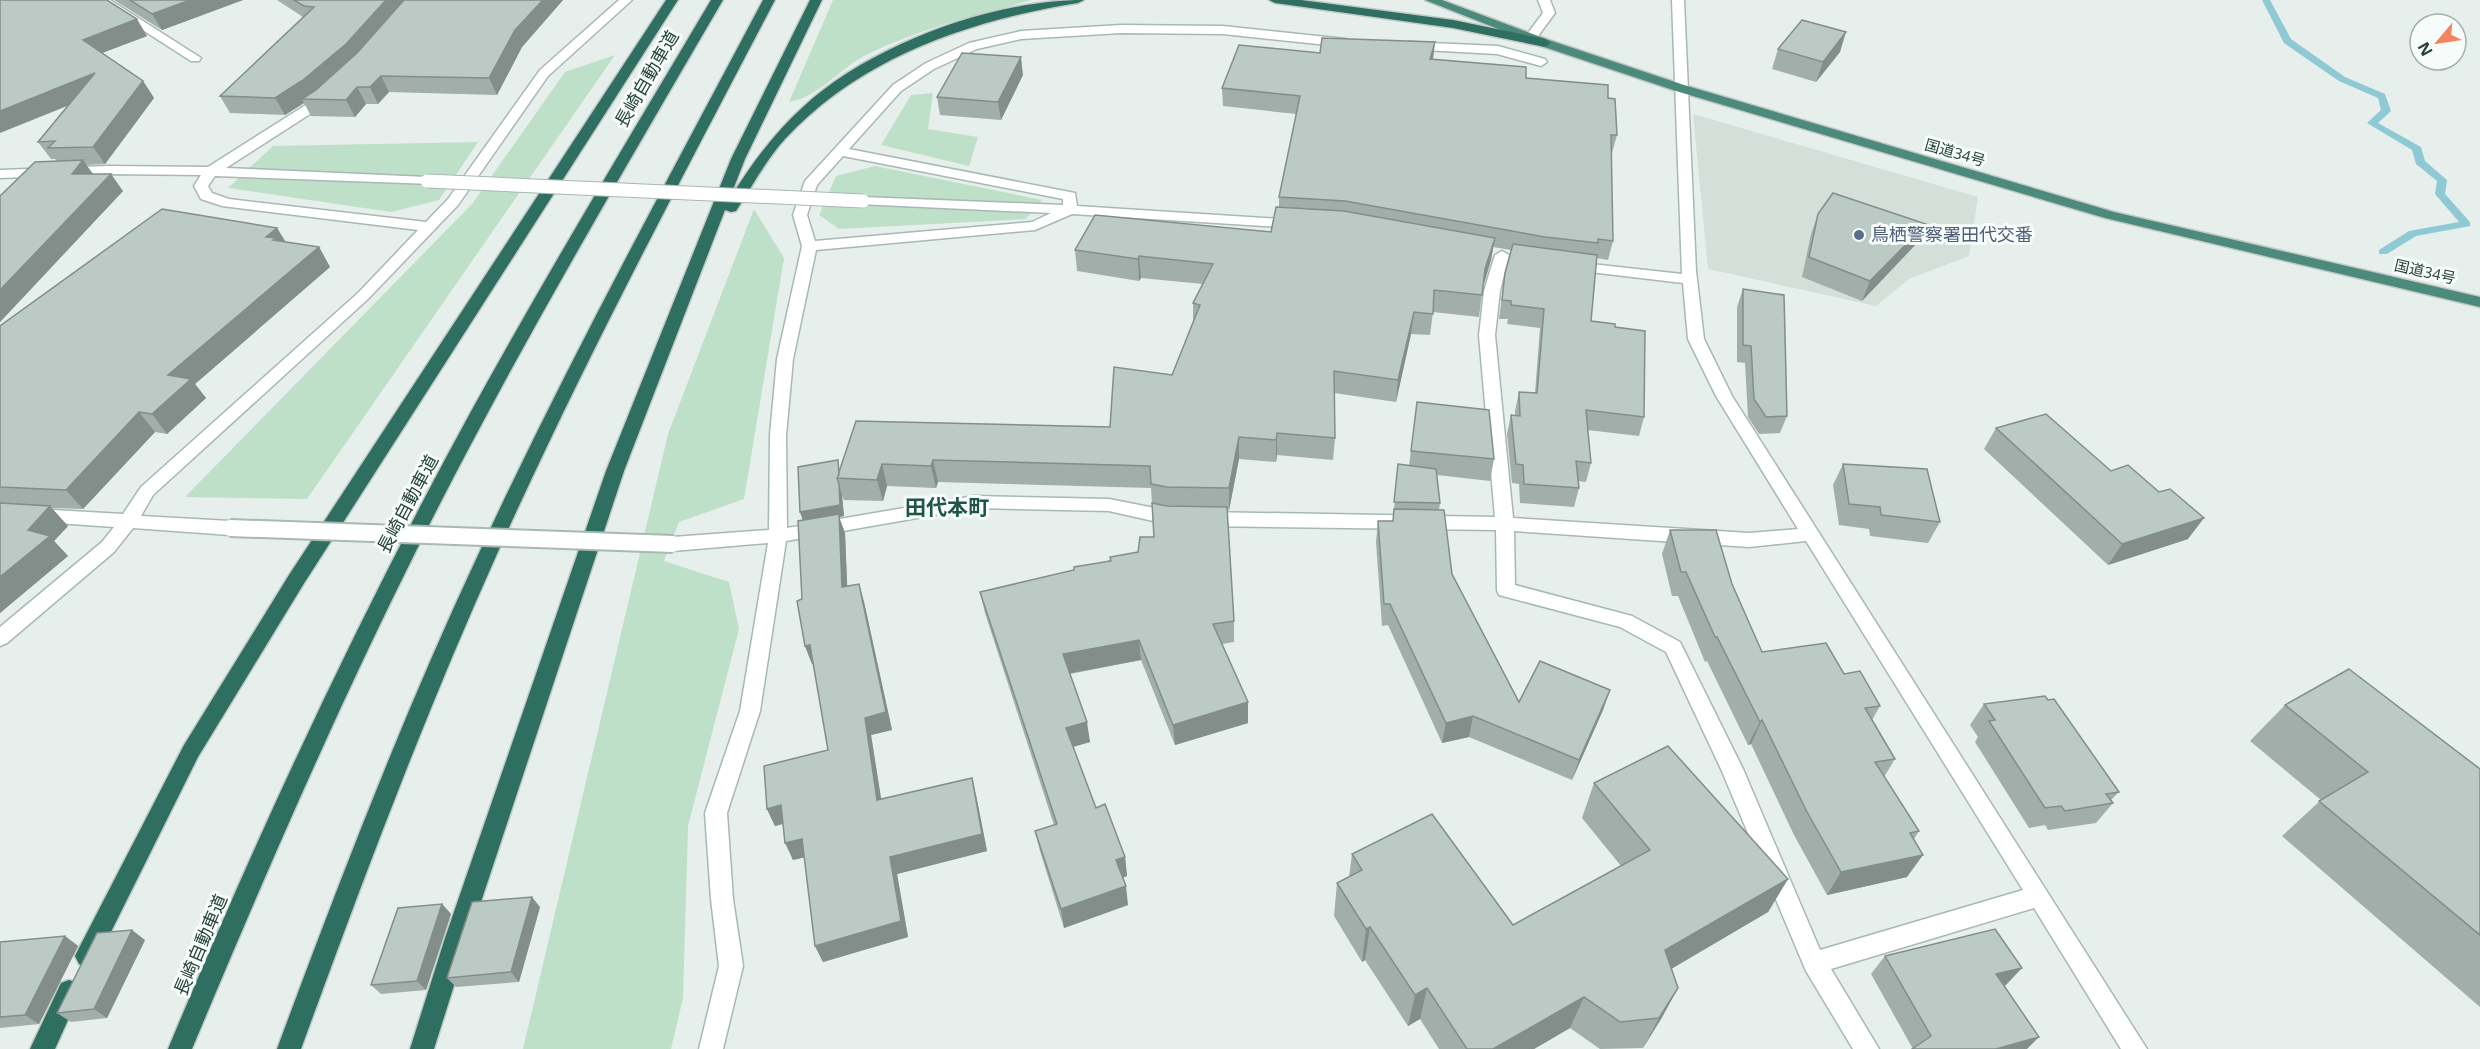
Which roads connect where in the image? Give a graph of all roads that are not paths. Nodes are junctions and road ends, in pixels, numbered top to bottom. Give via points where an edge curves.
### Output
1 (102, 0) edge
2 (627, 0) edge
3 (672, 0) edge
4 (717, 0) edge
5 (769, 0) edge
6 (816, 0) edge
7 (1078, 0) edge
8 (1275, 0) edge
9 (1431, 0) edge
10 (1544, 0) edge
11 (1678, 0) edge
12 (1531, 38) junction
13 (1545, 43) junction
14 (1359, 44) edge
15 (1393, 45) edge
16 (195, 58) dead end
17 (1541, 62) dead end
18 (1680, 87) junction
19 (335, 88) edge
20 (840, 152) junction
21 (210, 172) junction
22 (0, 174) edge
23 (1070, 210) junction
24 (1308, 224) edge
25 (429, 227) junction
26 (809, 246) junction
27 (1501, 255) dead end
28 (698, 263) junction
29 (1553, 263) edge
30 (1690, 279) junction
31 (2480, 302) edge
32 (0, 513) edge
33 (129, 520) junction
34 (1505, 525) junction
35 (1812, 534) junction
36 (778, 536) junction
37 (0, 638) edge
38 (2039, 896) junction
39 (1814, 963) junction
40 (42, 1049) edge
41 (180, 1049) edge
42 (289, 1049) edge
43 (422, 1049) edge
44 (711, 1049) edge
45 (1867, 1049) edge
46 (2135, 1049) edge

1 - 16 street
2 - 25 street via 544,73 453,202
3 - 40 highway via 296,580 191,751
4 - 41 highway, 長崎自動車道 via 548,288 406,552 333,701
5 - 42 highway via 606,310 487,555 350,884
6 - 28 highway via 738,159
7 - 28 highway via 1030,8 945,32 904,49 841,84 780,135 751,174
8 - 13 highway via 1463,26
9 - 12 highway, 国道34号
10 - 12 street via 1549,14
11 - 18 street
12 - 13 highway, 国道34号
13 - 18 highway, 国道34号
14 - 20 street via 1224,30 1021,34 973,46 930,66 897,88
15 - 17 street via 1498,50
18 - 30 street
18 - 31 highway, 国道34号 via 2110,215
19 - 21 street
20 - 23 street via 1070,196
20 - 26 street via 810,184 806,194 800,215
21 - 22 street
21 - 23 street, bridge
21 - 25 street via 201,186 206,196 227,203
23 - 24 street
23 - 26 street via 1035,226
25 - 33 street via 363,296 147,491
26 - 36 street via 783,372 778,435
27 - 34 street via 1487,335
28 - 43 highway via 615,471
29 - 30 street
30 - 35 street via 1696,339 1724,396
32 - 33 street
33 - 36 street, bridge via 230,528 673,544
33 - 37 street via 108,547
34 - 35 street via 1749,540
34 - 36 street via 1168,518 1109,505 974,502
34 - 39 street via 1506,590 1625,621 1673,647 1732,769
35 - 38 street
36 - 44 street via 750,711 716,813 732,966
38 - 39 street
38 - 46 street
39 - 45 street

